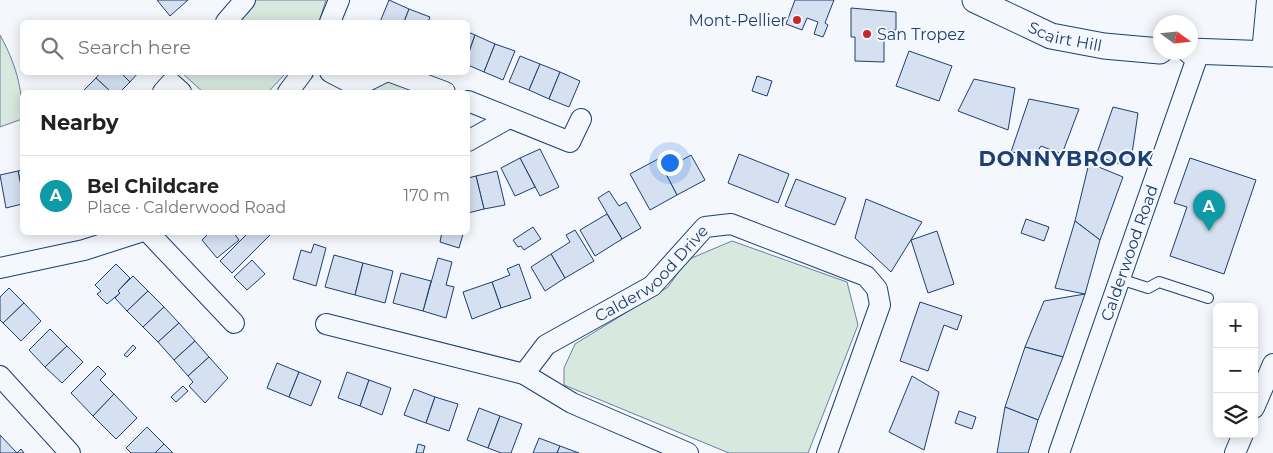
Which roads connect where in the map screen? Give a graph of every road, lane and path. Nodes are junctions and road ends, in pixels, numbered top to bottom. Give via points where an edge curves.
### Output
1 (245, 0) edge
2 (339, 0) edge
3 (974, 0) edge
4 (1267, 0) edge
5 (228, 20) edge
6 (331, 20) edge
7 (1153, 50) edge
8 (1198, 52) edge
9 (1268, 54) edge
10 (1192, 60) edge
11 (301, 75) edge
12 (335, 75) edge
13 (380, 75) edge
14 (399, 75) edge
15 (358, 89) edge
16 (164, 90) edge
17 (179, 90) edge
18 (290, 90) edge
19 (440, 90) edge
20 (470, 103) edge
21 (509, 118) junction
22 (581, 119) dead end
23 (470, 140) edge
24 (121, 235) edge
25 (151, 235) edge
26 (83, 241) edge
27 (0, 268) edge
28 (1120, 279) junction
29 (1208, 298) dead end
30 (234, 323) dead end
31 (326, 324) dead end
32 (1273, 364) edge
33 (524, 374) junction
34 (0, 376) edge
35 (1258, 399) edge
36 (1242, 438) edge
37 (70, 453) edge
38 (688, 453) edge
39 (827, 453) edge
40 (1059, 453) edge
41 (1236, 453) edge

1 - 5 street
2 - 6 street
3 - 7 street, Scairt Hill via 1051,36 1104,46
4 - 9 street
8 - 9 street
10 - 28 street, Calderwood Road
11 - 18 street
12 - 15 street
13 - 15 street
14 - 19 street
16 - 17 street via 171,83
20 - 21 street
21 - 22 street via 570,142
21 - 23 street
24 - 26 street
25 - 30 street
26 - 27 street
28 - 29 lane via 1148,288 1158,282
28 - 40 street, Calderwood Road
31 - 33 street
32 - 35 street
33 - 38 street via 572,403
33 - 39 street, Calderwood Drive via 546,345 652,286 705,227 731,224 866,276 877,289 880,305
34 - 37 street
36 - 41 street

